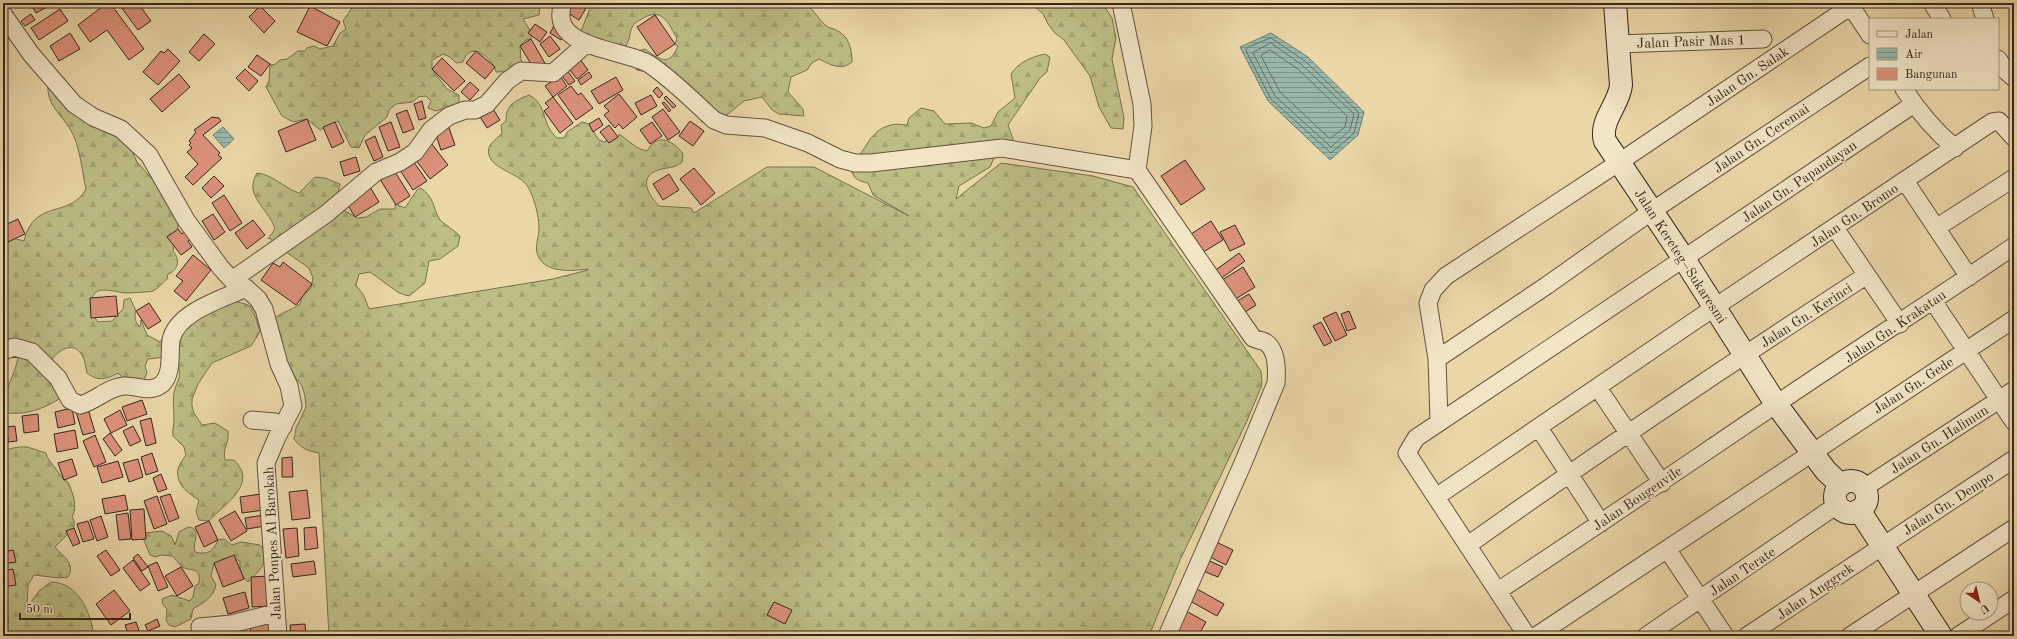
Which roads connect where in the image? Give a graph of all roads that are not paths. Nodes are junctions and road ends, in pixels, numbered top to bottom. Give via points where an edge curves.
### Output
1 (563, 3) edge
2 (1121, 3) edge
3 (1616, 3) edge
4 (1862, 3) edge
5 (1932, 3) edge
6 (1980, 3) edge
7 (3, 14) edge
8 (1871, 18) edge
9 (1941, 18) edge
10 (1985, 18) edge
11 (1869, 34) edge
12 (1764, 39) dead end
13 (586, 44) junction
14 (1618, 44) junction
15 (1999, 60) edge
16 (1869, 67) edge
17 (2014, 78) edge
18 (1905, 90) edge
19 (1914, 104) junction
20 (2014, 138) edge
21 (1954, 148) junction
22 (1618, 163) junction
23 (1137, 170) junction
24 (2014, 178) edge
25 (1904, 181) junction
26 (1652, 211) junction
27 (1835, 228) junction
28 (1936, 228) junction
29 (2014, 246) edge
30 (1684, 258) junction
31 (1867, 275) junction
32 (1968, 277) junction
33 (239, 284) junction
34 (1933, 301) junction
35 (1715, 307) junction
36 (2014, 319) edge
37 (1900, 324) junction
38 (1966, 350) junction
39 (3, 351) edge
40 (1745, 354) junction
41 (1437, 359) junction
42 (1598, 388) junction
43 (2014, 390) edge
44 (1999, 400) junction
45 (1776, 404) junction
46 (252, 420) dead end
47 (1439, 422) junction
48 (2014, 422) edge
49 (283, 427) junction
50 (1539, 428) junction
51 (1628, 435) junction
52 (1812, 451) junction
53 (2014, 459) edge
54 (1567, 474) junction
55 (1662, 483) junction
56 (1864, 488) junction
57 (1839, 495) junction
58 (1436, 497) junction
59 (1859, 510) junction
60 (1600, 523) junction
61 (2014, 528) edge
62 (1468, 545) junction
63 (1882, 546) junction
64 (1667, 549) junction
65 (1498, 591) junction
66 (1913, 594) junction
67 (1700, 599) junction
68 (2014, 599) edge
69 (275, 613) junction
70 (200, 627) dead end
71 (278, 636) edge
72 (1167, 636) edge
73 (1527, 636) edge
74 (1536, 636) edge
75 (1646, 636) edge
76 (1725, 636) edge
77 (1747, 636) edge
78 (1850, 636) edge
79 (1941, 636) edge
80 (1958, 636) edge

1 - 13 street via 560,16 563,27
2 - 23 street via 1142,104 1144,126
3 - 14 street, Jalan Kereteg–Sukaresmi
4 - 8 street
5 - 9 street
6 - 10 street
7 - 33 street, Jalan Ponpes Al Barokah via 31,54 74,104 93,117 121,129 149,155 186,220 221,268
11 - 22 street, Jalan Gn. Salak via 1854,11 1849,9 1842,12
12 - 14 street, Jalan Pasir Mas 1
13 - 23 street via 647,63 714,120 726,125 765,128 788,134 840,159 855,163 1002,148
13 - 33 street via 553,73 521,71 507,81 487,104 475,110 465,110 449,116 431,130 415,152 400,162 376,172
14 - 22 street, Jalan Kereteg–Sukaresmi via 1622,85 1620,96 1603,134 1604,141
15 - 17 street
16 - 26 street, Jalan Gn. Ceremai
18 - 19 street
19 - 21 street via 1936,132
19 - 30 street, Jalan Gn. Papandayan
20 - 21 street, Jalan Gn. Bromo via 1999,121 1992,122
21 - 25 street, Jalan Gn. Bromo
22 - 26 street, Jalan Kereteg–Sukaresmi
22 - 41 street via 1446,276 1433,290 1428,303
23 - 72 street via 1253,338 1269,346 1277,371 1276,383 1246,456
24 - 28 street
25 - 27 street, Jalan Gn. Bromo
25 - 28 street
26 - 30 street, Jalan Kereteg–Sukaresmi
26 - 41 street, Jalan Gn. Ceremai
27 - 31 street
27 - 35 street, Jalan Gn. Bromo
28 - 32 street
29 - 32 street, Jalan Gn. Krakatau
30 - 35 street, Jalan Kereteg–Sukaresmi
30 - 47 street, Jalan Gn. Papandayan
31 - 37 street
31 - 40 street, Jalan Gn. Kerinci
32 - 34 street, Jalan Gn. Krakatau
33 - 39 street via 185,318 171,339 170,360 165,380 150,389 118,387 80,405 70,400 58,378 32,352 14,347
33 - 49 street, Jalan Ponpes Al Barokah via 258,299 264,310 279,364 289,386 293,406
34 - 37 street, Jalan Gn. Krakatau
34 - 38 street
35 - 40 street, Jalan Kereteg–Sukaresmi
35 - 42 street, Jalan Gn. Bromo
36 - 38 street, Jalan Gn. Gede
37 - 45 street, Jalan Gn. Krakatau
38 - 44 street
38 - 52 street, Jalan Gn. Gede
40 - 45 street, Jalan Kereteg–Sukaresmi
40 - 51 street, Jalan Gn. Kerinci
41 - 47 street
42 - 50 street, Jalan Gn. Bromo
42 - 51 street
43 - 44 street, Jalan Gn. Halimun
44 - 48 street
44 - 56 street, Jalan Gn. Halimun
45 - 52 street, Jalan Kereteg–Sukaresmi
45 - 55 street, Jalan Bougenvile
46 - 49 street via 275,422
47 - 58 street, Jalan Gn. Papandayan via 1416,438 1408,453
49 - 69 street, Jalan Ponpes Al Barokah via 266,464
50 - 54 street
50 - 58 street, Jalan Gn. Bromo
51 - 54 street, Jalan Gn. Kerinci
51 - 55 street
52 - 57 street, Jalan Kereteg–Sukaresmi
52 - 64 street, Jalan Gn. Gede
53 - 63 street, Jalan Gn. Dempo
54 - 60 street
54 - 62 street, Jalan Gn. Kerinci
55 - 60 street, Jalan Bougenvile
56 - 57 street via 1856,482 1846,482
56 - 59 street via 1866,500
57 - 59 street, Jalan Kereteg–Sukaresmi via 1847,512
57 - 67 street, Jalan Terate
58 - 62 street
59 - 63 street
60 - 65 street, Jalan Bougenvile
61 - 66 street
62 - 65 street
63 - 66 street
63 - 77 street, Jalan Anggrek
64 - 67 street
64 - 74 street, Jalan Gn. Gede
65 - 73 street
66 - 78 street
66 - 79 street
67 - 75 street, Jalan Terate
67 - 76 street
68 - 80 street
69 - 70 street via 231,624
69 - 71 street, Jalan Ponpes Al Barokah

